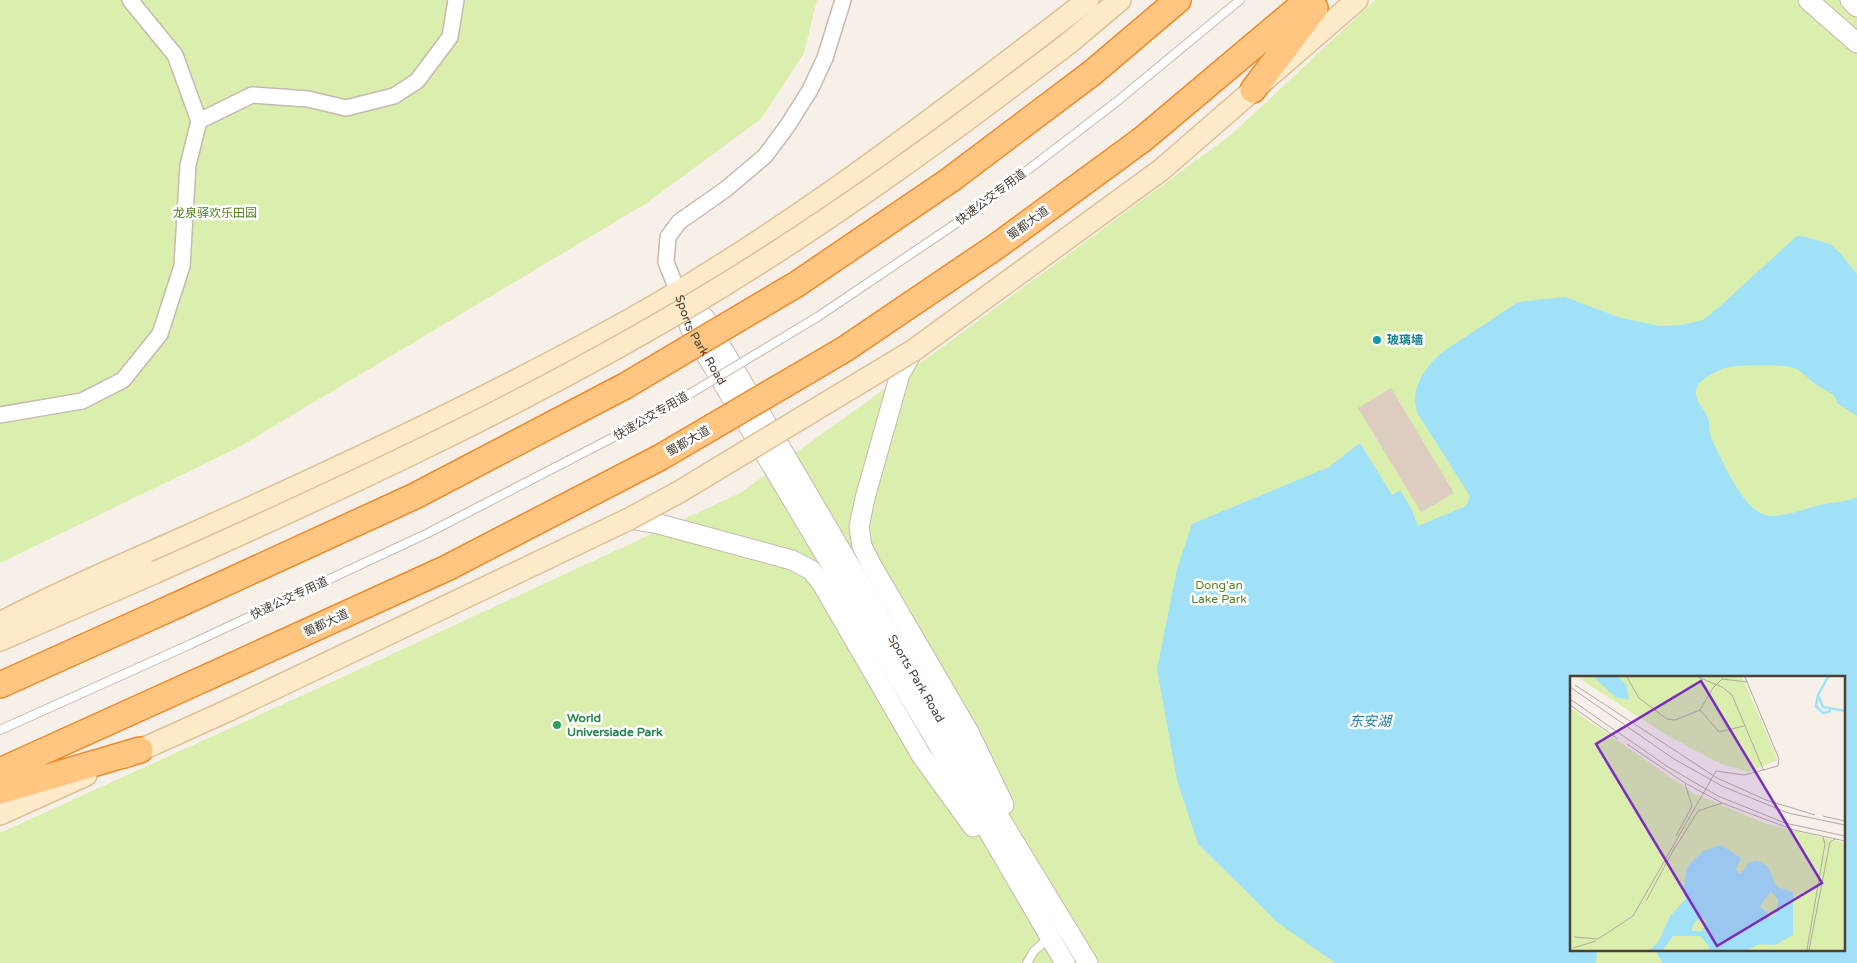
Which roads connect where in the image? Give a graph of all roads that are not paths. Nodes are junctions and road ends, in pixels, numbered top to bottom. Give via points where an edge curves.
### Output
1 (130, 0) edge
2 (456, 0) edge
3 (843, 0) edge
4 (1088, 0) edge
5 (1120, 0) edge
6 (1178, 0) edge
7 (1240, 0) edge
8 (1308, 0) edge
9 (1321, 0) edge
10 (1357, 0) edge
11 (1808, 0) edge
12 (1850, 0) edge
13 (1857, 7) edge
14 (1857, 43) edge
15 (1253, 90) junction
16 (199, 121) junction
17 (678, 292) junction
18 (914, 350) junction
19 (0, 416) edge
20 (630, 519) junction
21 (0, 624) edge
22 (0, 640) edge
23 (0, 685) edge
24 (0, 730) edge
25 (140, 750) junction
26 (0, 771) edge
27 (0, 791) edge
28 (0, 814) edge
29 (1042, 906) junction
30 (1058, 933) junction
31 (1027, 963) edge
32 (1065, 963) edge
33 (1088, 963) edge

1 - 16 street via 175,55
2 - 16 street via 450,38 417,81 394,96 346,108 308,99 252,94
3 - 17 street via 825,58 788,125 765,156 679,222 668,237 666,262
4 - 17 main road via 914,133 772,232
5 - 22 main road, bridge via 948,134 840,210 721,287 599,357 465,429 311,503
6 - 23 highway, bridge via 1092,73 950,180 805,278 626,386 415,496
7 - 24 lane, 快速公交专用道, bridge via 973,212 819,316 643,422 428,533
8 - 26 highway, 蜀都大道, bridge via 1143,139 997,246 845,350 661,456 447,568
9 - 15 highway
10 - 15 main road
11 - 14 street
12 - 13 street
15 - 18 main road, bridge via 1161,170
16 - 19 street via 188,165 182,266 160,334 122,380 90,397
17 - 21 main road via 595,340 378,450
17 - 29 street, Sports Park Road via 704,317
18 - 20 main road, bridge
18 - 29 street via 900,374 865,498 859,527 862,546 969,732
20 - 25 main road, bridge
20 - 29 street via 792,560 811,570 921,756
25 - 27 highway
25 - 28 main road
29 - 30 street, Sports Park Road
30 - 31 lane via 1034,951
30 - 32 street, Sports Park Road
30 - 33 street, Sports Park Road

